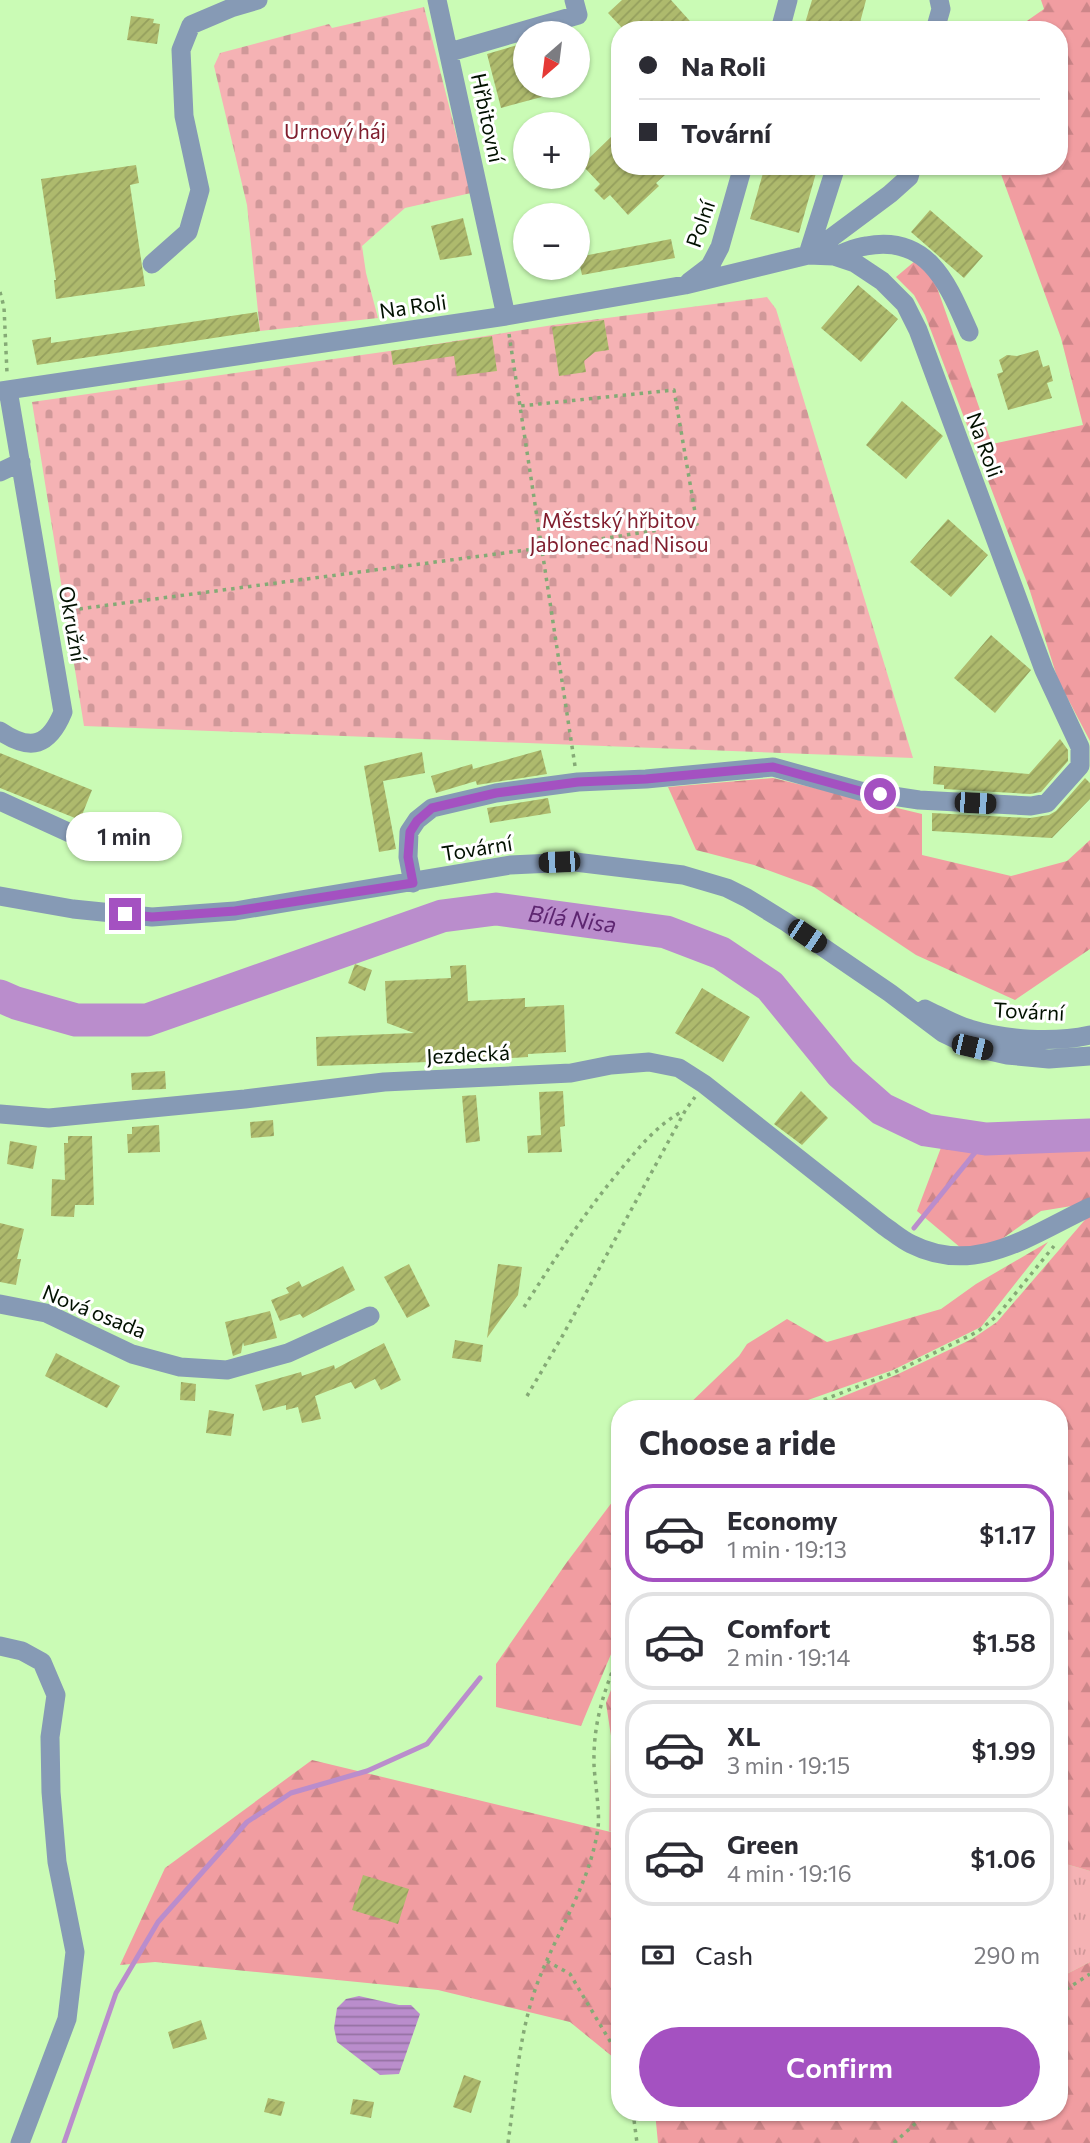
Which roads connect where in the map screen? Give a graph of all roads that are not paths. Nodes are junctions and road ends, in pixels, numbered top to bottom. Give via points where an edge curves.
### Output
1 (258, 0) edge
2 (437, 0) edge
3 (574, 0) edge
4 (788, 0) edge
5 (939, 0) edge
6 (782, 21) edge
7 (938, 21) edge
8 (450, 52) junction
9 (740, 175) edge
10 (833, 175) edge
11 (910, 175) edge
12 (808, 255) junction
13 (834, 256) junction
14 (152, 264) dead end
15 (685, 285) junction
16 (506, 316) junction
17 (970, 332) dead end
18 (4, 390) edge
19 (21, 462) junction
20 (0, 472) edge
21 (1, 733) edge
22 (0, 801) edge
23 (70, 833) dead end
24 (413, 883) junction
25 (0, 896) edge
26 (890, 992) junction
27 (1090, 1035) edge
28 (1090, 1056) edge
29 (0, 1114) edge
30 (1090, 1207) edge
31 (0, 1304) edge
32 (370, 1316) dead end
33 (0, 1646) edge
34 (20, 2143) edge

1 - 14 street via 191,25 181,50 184,116 200,190 188,232
2 - 8 street, Hřbitovní
3 - 8 street, Hřbitovní via 578,15
4 - 6 street
5 - 7 street
8 - 16 street, Hřbitovní
9 - 15 street, Polní via 720,247 710,266
10 - 12 street
11 - 12 street
12 - 13 street, Na Roli
12 - 15 street, Na Roli
13 - 17 street via 865,246 908,248 938,270
13 - 24 street, Na Roli via 882,281 905,304 914,321 1044,670 1080,747 1080,766 1047,803 1031,806 919,800 860,791 773,767 496,793 432,808 417,821 410,832 408,857
15 - 16 street, Na Roli
16 - 18 street, Na Roli
18 - 19 street, Okružní
19 - 20 street
19 - 21 street, Okružní via 63,712 55,732 35,744 17,742
22 - 23 street
24 - 25 street, Tovární via 235,911 152,917
24 - 26 street, Tovární via 510,865 575,862 683,875 747,898
26 - 27 street, Tovární via 969,1029 1052,1038
26 - 28 street, Tovární via 943,1033 972,1047 1049,1059
29 - 30 street, Jezdecká via 49,1118 384,1082 571,1073 649,1062 679,1068 704,1084 884,1226 910,1244 939,1255 968,1257 999,1251
31 - 32 street, Nová osada via 46,1313 132,1354 180,1367 228,1370 288,1353
33 - 34 street via 42,1662 57,1695 50,1737 51,1792 57,1862 75,1952 67,2019

